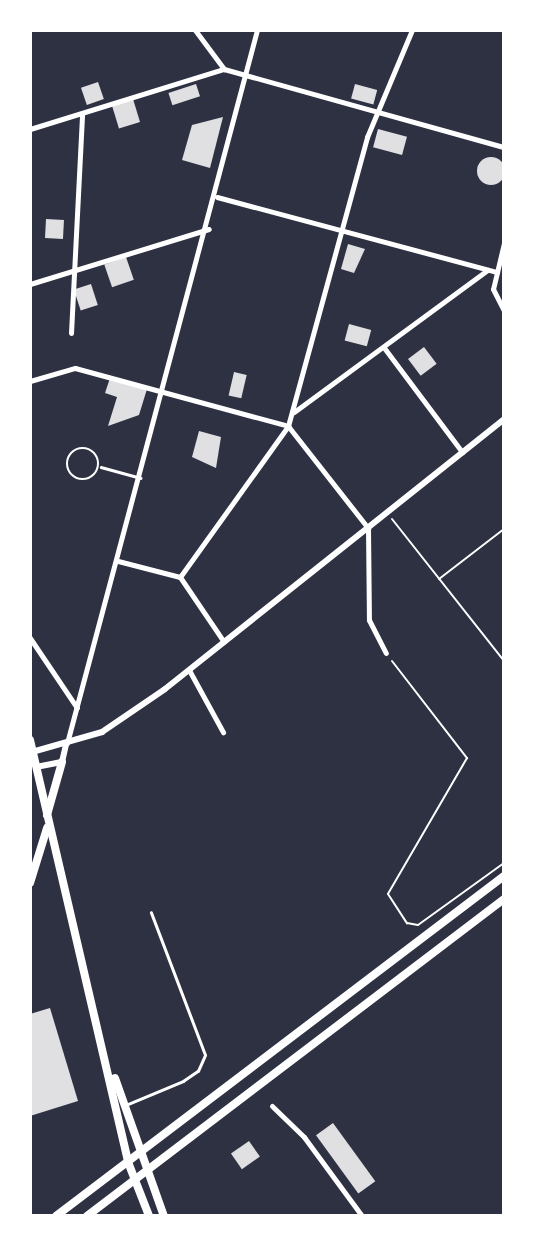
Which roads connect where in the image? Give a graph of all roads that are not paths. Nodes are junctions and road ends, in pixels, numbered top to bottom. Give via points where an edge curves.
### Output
1 (195, 30) edge
2 (257, 30) edge
3 (412, 30) edge
4 (224, 69) junction
5 (246, 76) junction
6 (376, 111) junction
7 (82, 113) junction
8 (30, 129) edge
9 (504, 147) edge
10 (217, 197) junction
11 (209, 229) junction
12 (341, 231) junction
13 (504, 243) edge
14 (487, 270) junction
15 (73, 272) junction
16 (497, 272) junction
17 (30, 284) edge
18 (504, 311) edge
19 (71, 333) dead end
20 (384, 349) junction
21 (30, 381) edge
22 (166, 390) junction
23 (294, 412) junction
24 (504, 419) edge
25 (288, 426) junction
26 (463, 452) junction
27 (99, 467) junction
28 (141, 478) junction
29 (368, 528) junction
30 (118, 561) junction
31 (180, 577) junction
32 (30, 638) edge
33 (224, 642) junction
34 (386, 653) road end
35 (188, 670) junction
36 (76, 708) junction
37 (223, 732) dead end
38 (30, 740) edge
39 (66, 745) junction
40 (32, 752) junction
41 (62, 762) junction
42 (36, 768) junction
43 (47, 822) junction
44 (504, 876) edge
45 (30, 883) edge
46 (504, 899) edge
47 (151, 913) dead end
48 (108, 1063) junction
49 (126, 1105) junction
50 (272, 1105) dead end
51 (144, 1150) junction
52 (128, 1162) junction
53 (150, 1169) junction
54 (135, 1181) junction
55 (56, 1216) edge
56 (87, 1216) edge
57 (149, 1216) edge
58 (164, 1216) edge
59 (362, 1216) edge

1 - 4 street
2 - 5 street
3 - 6 street
4 - 5 street
4 - 7 street
5 - 6 street
5 - 10 street
6 - 9 street
6 - 12 street
7 - 8 street
7 - 15 street
10 - 11 street
10 - 12 street
11 - 15 street
11 - 22 street
12 - 14 street
12 - 23 street
13 - 16 street
14 - 16 street
14 - 20 street
15 - 17 street
15 - 19 street
16 - 18 street via 493,289
20 - 23 street
20 - 26 street
21 - 22 street via 75,368
22 - 25 street
22 - 28 street
23 - 25 street
24 - 26 street
25 - 29 street
25 - 31 street
26 - 29 street
27 - 27 lane via 80,480 68,461 78,448 89,449
27 - 28 lane
28 - 30 street
29 - 33 street
29 - 34 street via 369,620
30 - 31 street
30 - 36 street
31 - 33 street
32 - 36 street
33 - 35 street
35 - 37 street
35 - 39 street via 102,732
36 - 39 street
38 - 40 main road
39 - 40 street
39 - 41 street
40 - 42 main road
41 - 42 street
41 - 43 main road
42 - 43 main road
43 - 45 main road
43 - 48 main road
44 - 51 main road
46 - 53 main road
47 - 49 lane via 205,1055 198,1071 183,1081
48 - 49 main road
48 - 52 main road
49 - 51 main road
50 - 59 street via 304,1137
51 - 52 main road
51 - 53 main road
52 - 54 main road
52 - 55 main road
53 - 54 main road
53 - 58 main road
54 - 56 main road
54 - 57 main road

